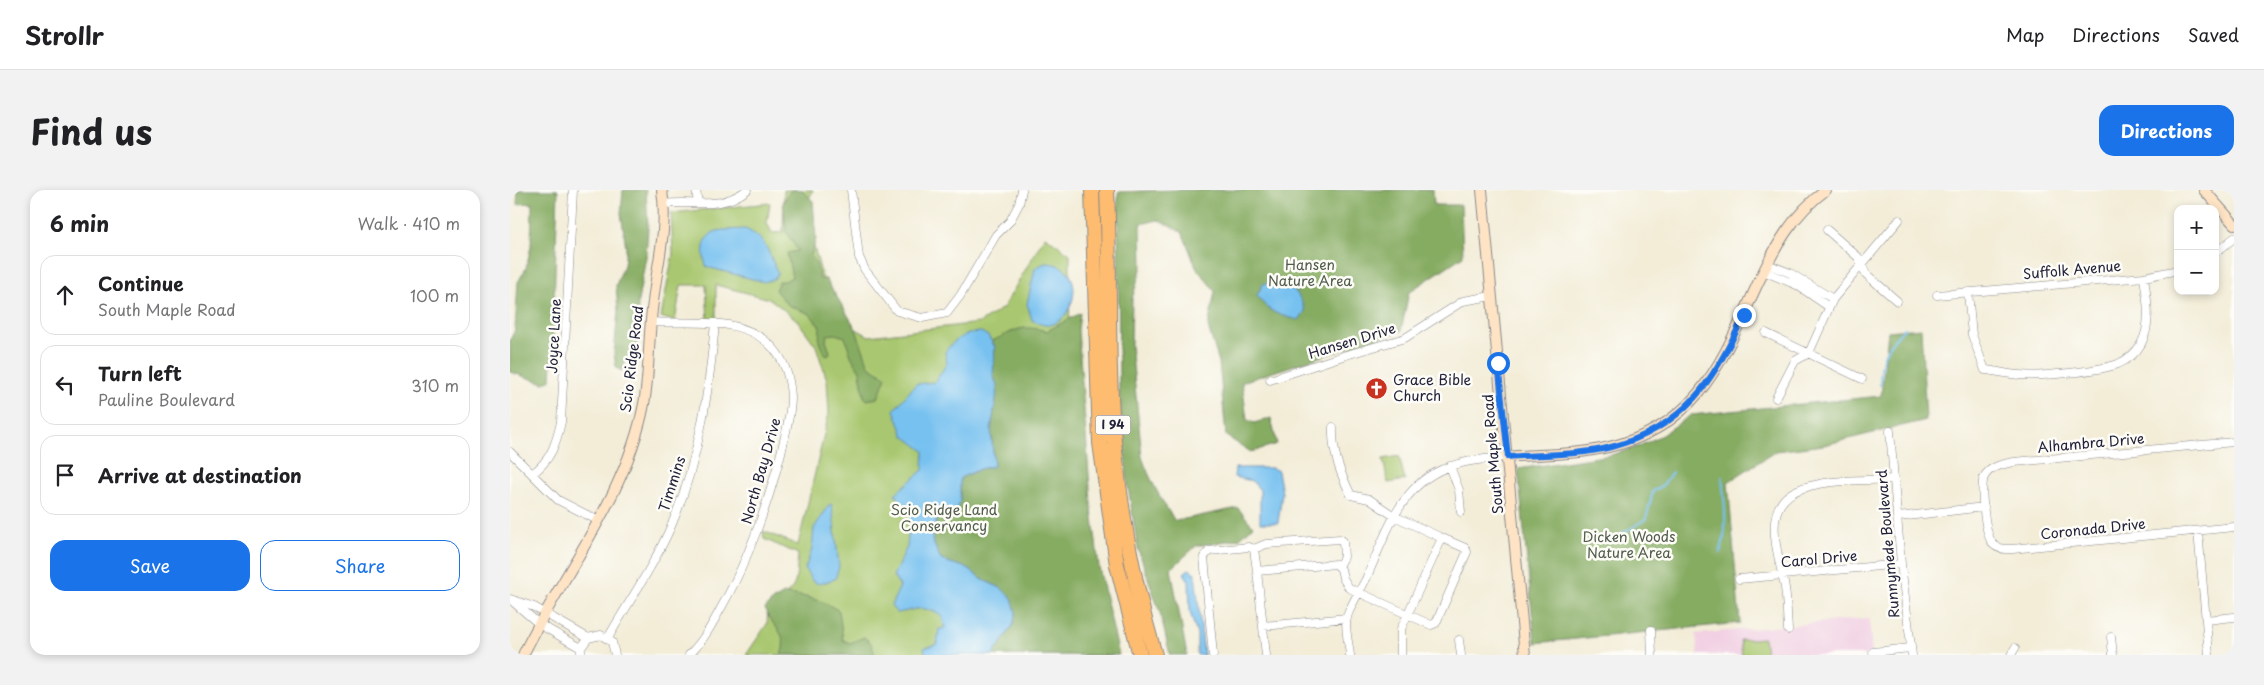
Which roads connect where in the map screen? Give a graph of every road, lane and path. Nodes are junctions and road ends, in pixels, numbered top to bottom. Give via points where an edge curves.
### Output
1 (572, 190) edge
2 (662, 190) edge
3 (696, 190) edge
4 (747, 190) edge
5 (851, 190) edge
6 (1022, 190) edge
7 (1092, 190) edge
8 (1107, 190) edge
9 (1482, 190) edge
10 (1826, 190) edge
11 (2204, 190) edge
12 (664, 204) junction
13 (698, 204) junction
14 (1899, 220) dead end
15 (2234, 224) edge
16 (1827, 230) dead end
17 (2234, 238) edge
18 (2219, 250) edge
19 (1862, 266) junction
20 (1765, 268) junction
21 (2174, 271) edge
22 (2144, 277) junction
23 (1968, 292) junction
24 (1937, 295) dead end
25 (1492, 296) junction
26 (1833, 299) junction
27 (1897, 301) dead end
28 (1829, 307) junction
29 (651, 322) junction
30 (715, 323) junction
31 (1766, 333) dead end
32 (1809, 353) junction
33 (1862, 379) dead end
34 (1270, 380) dead end
35 (1776, 398) dead end
36 (1333, 427) dead end
37 (1890, 431) dead end
38 (2234, 442) edge
39 (510, 452) edge
40 (1508, 457) junction
41 (1450, 466) junction
42 (532, 474) junction
43 (1894, 479) junction
44 (1984, 507) junction
45 (1461, 512) dead end
46 (1394, 516) junction
47 (1898, 517) junction
48 (599, 521) junction
49 (2234, 527) edge
50 (2198, 531) junction
51 (1442, 538) junction
52 (1254, 548) junction
53 (1901, 564) junction
54 (1339, 566) junction
55 (1257, 571) junction
56 (1781, 574) junction
57 (1739, 579) dead end
58 (1359, 593) junction
59 (510, 599) edge
60 (545, 614) junction
61 (1407, 615) junction
62 (2234, 617) edge
63 (1347, 618) junction
64 (2206, 620) junction
65 (539, 624) junction
66 (1263, 626) junction
67 (1650, 630) dead end
68 (1788, 630) dead end
69 (2111, 637) dead end
70 (588, 638) junction
71 (608, 638) junction
72 (1459, 640) dead end
73 (581, 651) edge
74 (1873, 652) dead end
75 (1911, 652) edge
76 (523, 655) edge
77 (615, 655) edge
78 (689, 655) edge
79 (1140, 655) edge
80 (1155, 655) edge
81 (1213, 655) edge
82 (1266, 655) edge
83 (1350, 655) edge
84 (1401, 655) edge
85 (1461, 655) edge
86 (1525, 655) edge
87 (1652, 655) edge
88 (2113, 655) edge
89 (2209, 655) edge

1 - 42 street, Joyce Lane via 561,422 557,443 546,464
2 - 12 street, Scio Ridge Road
3 - 13 street
4 - 13 street via 733,200
5 - 6 street via 859,257 865,270 897,311 922,318 947,312 960,296 996,235 1010,221
7 - 79 highway, I 94 via 1100,444 1117,565
8 - 80 highway, I 94 via 1115,451 1134,578
9 - 25 street, South Maple Road
10 - 20 street via 1791,224
11 - 15 street
12 - 13 street
12 - 29 street, Scio Ridge Road via 663,242
14 - 19 street
16 - 19 street via 1858,257
17 - 18 street
19 - 26 street
19 - 27 street via 1866,274
20 - 26 street via 1790,273
20 - 28 street
20 - 40 street via 1718,368 1689,404 1661,426 1610,448
21 - 22 street, Suffolk Avenue
22 - 23 street, Suffolk Avenue
22 - 23 street via 2148,320 2141,346 2116,364 2049,373 2019,375 1984,370 1972,335
23 - 24 street, Suffolk Avenue
25 - 34 street, Hansen Drive via 1463,301 1405,338
25 - 40 street, South Maple Road
26 - 28 street
28 - 32 street
29 - 30 street, North Bay Drive
29 - 48 street, Scio Ridge Road via 644,404 619,479
30 - 71 street, Timmins via 708,398 699,442 680,502 658,552
30 - 78 street, North Bay Drive via 747,329 773,348 785,366 790,408 772,486 740,575 699,645
31 - 32 street
32 - 33 street
32 - 35 street via 1795,361
36 - 46 street via 1335,456 1351,495 1369,499
37 - 43 street, Runnymede Boulevard
38 - 44 street, Alhambra Drive via 1999,465 1984,477
39 - 42 street
40 - 41 street
40 - 86 street, South Maple Road
41 - 45 street via 1459,490
41 - 46 street via 1417,486
42 - 48 street via 558,500
43 - 47 street, Runnymede Boulevard
43 - 56 street via 1812,485 1786,496 1774,518
44 - 47 street
44 - 50 street, Coronada Drive via 1989,538 1994,545 2008,549
46 - 51 street
46 - 58 street
47 - 53 street, Runnymede Boulevard
48 - 60 street, Scio Ridge Road
49 - 50 street, Coronada Drive
50 - 64 street
51 - 61 street
51 - 61 street via 1465,548 1467,557 1436,623 1426,624
52 - 54 street via 1266,544 1340,539 1344,553
52 - 55 street
52 - 81 street via 1209,551 1204,557
53 - 56 street, Carol Drive
53 - 75 street, Runnymede Boulevard
54 - 55 street
54 - 58 street via 1349,588
55 - 66 street
56 - 57 street, Carol Drive
56 - 68 street
58 - 61 street
58 - 63 street
59 - 60 street
59 - 65 street
60 - 65 street, Scio Ridge Road
60 - 70 street
61 - 84 street via 1400,636
62 - 64 street
63 - 66 street
63 - 83 street
64 - 89 street
65 - 73 street
65 - 76 street, Scio Ridge Road
66 - 82 street
67 - 87 street
69 - 88 street
70 - 71 street via 601,635
70 - 73 street
71 - 77 street via 614,646
72 - 85 street
74 - 75 street

